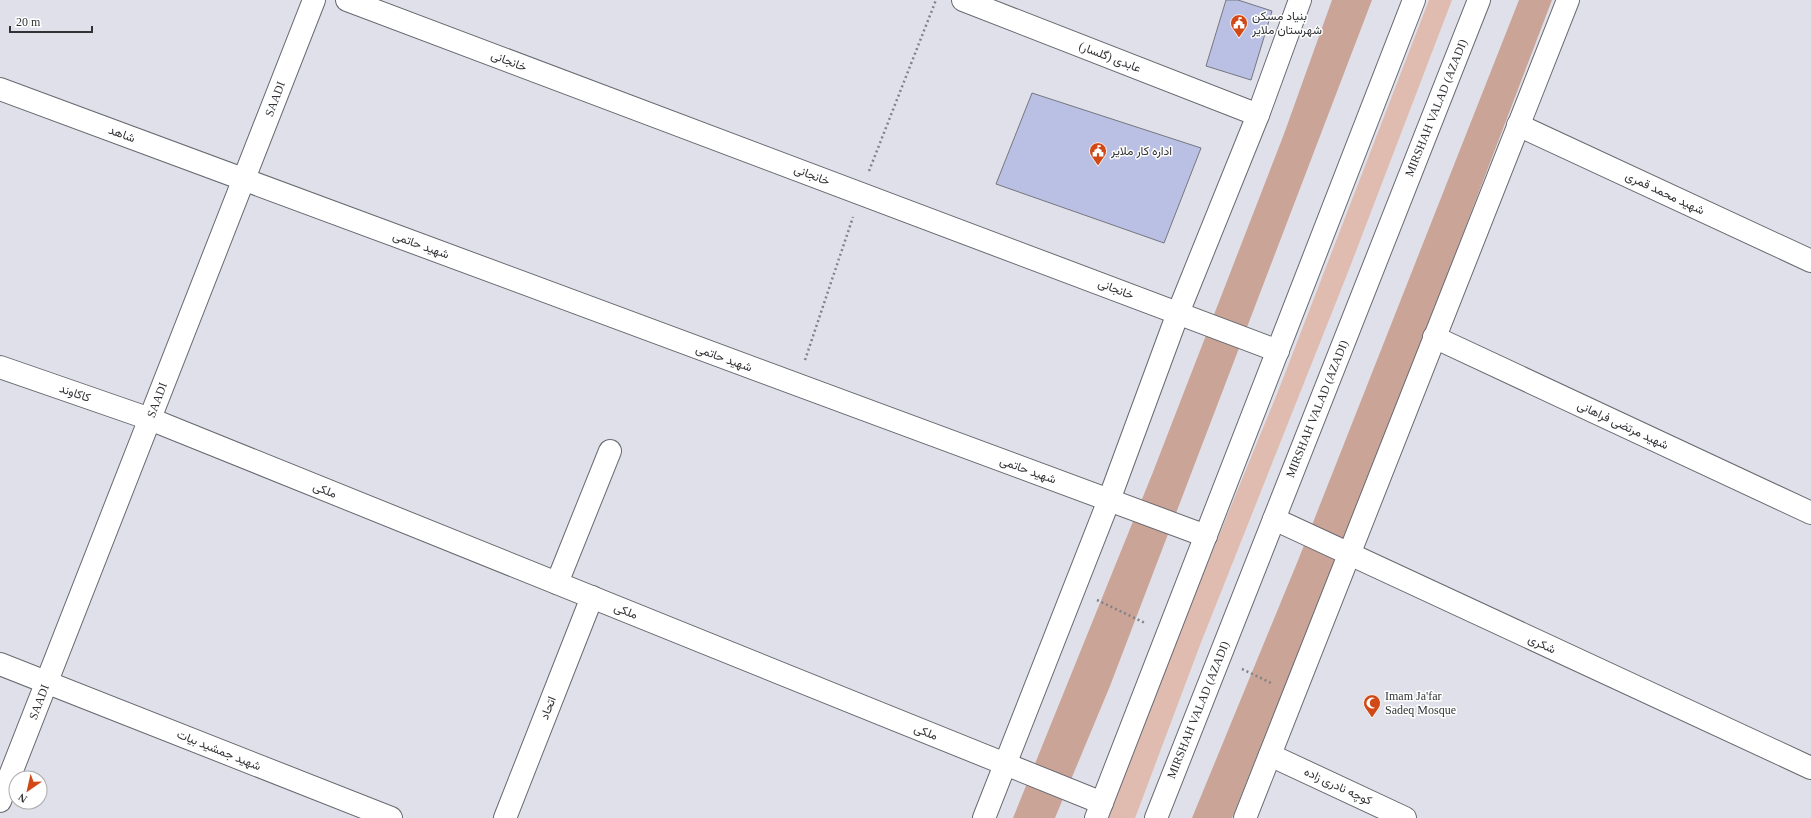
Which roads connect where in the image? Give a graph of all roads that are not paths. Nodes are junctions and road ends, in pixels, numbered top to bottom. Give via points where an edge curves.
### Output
1 (314, 0) edge
2 (347, 0) edge
3 (963, 0) edge
4 (1300, 0) edge
5 (1414, 0) edge
6 (1479, 0) edge
7 (1568, 0) edge
8 (0, 89) edge
9 (1258, 115) junction
10 (1518, 125) junction
11 (243, 179) junction
12 (1811, 262) edge
13 (1178, 313) junction
14 (1434, 337) junction
15 (1278, 351) junction
16 (0, 367) edge
17 (150, 419) junction
18 (610, 452) dead end
19 (1108, 500) junction
20 (1811, 513) edge
21 (1274, 519) junction
22 (1206, 536) junction
23 (1349, 554) junction
24 (557, 583) junction
25 (592, 597) junction
26 (0, 664) edge
27 (47, 682) junction
28 (1270, 755) junction
29 (1004, 764) junction
30 (1811, 768) edge
31 (0, 801) edge
32 (1099, 810) edge
33 (391, 818) edge
34 (505, 818) edge
35 (984, 818) edge
36 (1156, 818) edge
37 (1245, 818) edge
38 (1405, 818) edge

1 - 11 street, SAADI
2 - 13 street, خانجانی
3 - 9 street, عابدی (گلسار)
4 - 9 street
5 - 15 street
6 - 21 street, MIRSHAH VALAD (AZADI)
7 - 10 street
8 - 11 street, شاهد
9 - 13 street
10 - 12 street, شهید محمد قمری
10 - 14 street
11 - 17 street, SAADI
11 - 19 street, شهید حاتمی
13 - 15 street, خانجانی
13 - 19 street
14 - 20 street, شهید مرتضی فراهانی
14 - 23 street
15 - 22 street
16 - 17 street, کاکاوند
17 - 24 street, ملکی
17 - 27 street, SAADI
18 - 24 street
19 - 22 street, شهید حاتمی
19 - 29 street
21 - 23 street, شکری
21 - 36 street, MIRSHAH VALAD (AZADI)
22 - 32 street
23 - 28 street
23 - 30 street, شکری
24 - 25 street, ملکی
25 - 29 street, ملکی
25 - 34 street, اتحاد
26 - 27 street, شهید جمشید بیات
27 - 31 street, SAADI
27 - 33 street, شهید جمشید بیات
28 - 37 street
28 - 38 street, کوچه نادری زاده
29 - 32 street, ملکی
29 - 35 street

